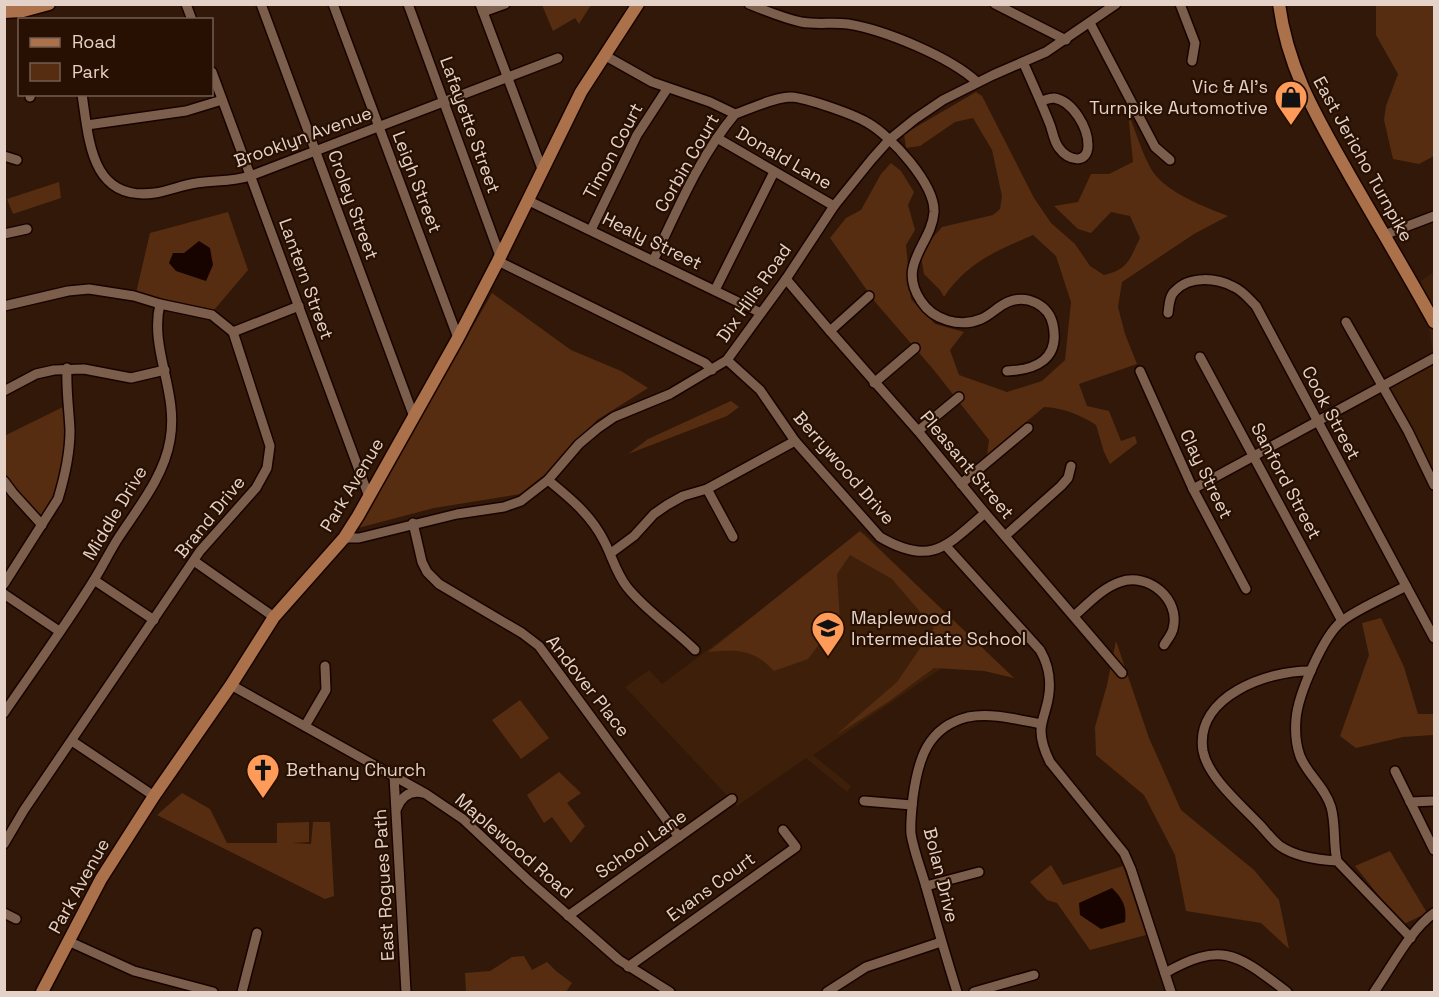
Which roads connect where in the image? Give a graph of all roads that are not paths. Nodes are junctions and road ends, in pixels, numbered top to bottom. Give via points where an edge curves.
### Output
1 (261, 4) edge
2 (333, 4) edge
3 (408, 4) edge
4 (505, 4) edge
5 (638, 4) edge
6 (749, 4) edge
7 (995, 4) edge
8 (1116, 4) edge
9 (1180, 4) edge
10 (1279, 4) edge
11 (44, 5) edge
12 (482, 8) edge
13 (4, 12) edge
14 (24, 15) edge
15 (1090, 23) junction
16 (1066, 40) junction
17 (604, 55) junction
18 (558, 58) dead end
19 (1192, 60) dead end
20 (1023, 62) junction
21 (213, 75) edge
22 (507, 77) junction
23 (977, 82) junction
24 (667, 88) junction
25 (82, 96) edge
26 (222, 100) junction
27 (443, 101) junction
28 (1041, 101) junction
29 (735, 114) junction
30 (87, 125) junction
31 (379, 128) junction
32 (717, 138) junction
33 (889, 141) junction
34 (315, 152) junction
35 (4, 156) edge
36 (17, 160) dead end
37 (1170, 160) dead end
38 (542, 169) junction
39 (774, 172) junction
40 (250, 176) junction
41 (527, 200) junction
42 (834, 206) junction
43 (1434, 216) edge
44 (27, 229) dead end
45 (591, 230) junction
46 (4, 234) edge
47 (1384, 235) junction
48 (499, 259) junction
49 (652, 261) junction
50 (786, 279) junction
51 (715, 290) junction
52 (869, 296) dead end
53 (160, 304) junction
54 (4, 306) edge
55 (298, 306) junction
56 (761, 313) junction
57 (1168, 313) dead end
58 (1346, 322) dead end
59 (1434, 322) edge
60 (233, 332) junction
61 (830, 332) junction
62 (458, 338) junction
63 (915, 348) dead end
64 (1200, 357) dead end
65 (1434, 358) edge
66 (727, 360) junction
67 (67, 368) junction
68 (165, 370) junction
69 (712, 370) junction
70 (1007, 371) dead end
71 (1140, 371) dead end
72 (874, 383) junction
73 (1383, 386) junction
74 (4, 391) edge
75 (959, 397) dead end
76 (414, 417) junction
77 (1317, 422) junction
78 (1028, 428) dead end
79 (918, 431) junction
80 (795, 441) junction
81 (1255, 456) junction
82 (1071, 466) dead end
83 (548, 480) junction
84 (4, 481) edge
85 (961, 484) junction
86 (1434, 485) edge
87 (707, 489) junction
88 (1193, 489) junction
89 (369, 497) junction
90 (985, 513) junction
91 (413, 523) junction
92 (42, 525) junction
93 (1005, 536) junction
94 (733, 537) dead end
95 (344, 538) junction
96 (946, 546) junction
97 (611, 553) junction
98 (194, 561) junction
99 (94, 580) junction
100 (4, 584) edge
101 (1406, 586) junction
102 (1246, 589) dead end
103 (4, 594) edge
104 (1074, 616) junction
105 (274, 617) junction
106 (154, 620) junction
107 (1342, 621) junction
108 (59, 631) junction
109 (1434, 638) edge
110 (1164, 645) dead end
111 (695, 650) dead end
112 (325, 666) dead end
113 (1311, 671) junction
114 (1122, 673) dead end
115 (231, 685) junction
116 (4, 713) edge
117 (1041, 724) junction
118 (305, 726) junction
119 (72, 741) junction
120 (1395, 771) dead end
121 (394, 776) junction
122 (426, 794) junction
123 (154, 796) junction
124 (732, 799) dead end
125 (864, 801) dead end
126 (1434, 801) edge
127 (1410, 802) junction
128 (912, 805) junction
129 (396, 810) junction
130 (783, 831) dead end
131 (679, 837) junction
132 (4, 844) edge
133 (1434, 850) edge
134 (1337, 861) junction
135 (979, 872) dead end
136 (926, 886) junction
137 (4, 913) edge
138 (1434, 913) edge
139 (568, 916) junction
140 (16, 919) dead end
141 (257, 933) dead end
142 (1411, 938) junction
143 (68, 941) junction
144 (941, 942) junction
145 (628, 967) junction
146 (1165, 973) junction
147 (1034, 975) dead end
148 (196, 990) edge
149 (42, 993) edge
150 (213, 993) edge
151 (242, 993) edge
152 (406, 993) edge
153 (670, 993) edge
154 (827, 993) edge
155 (957, 993) edge
156 (974, 993) edge
157 (1171, 993) edge
158 (1287, 993) edge
159 (1374, 993) edge

1 - 34 street, Croley Street
2 - 31 street, Leigh Street
3 - 27 street, Lafayette Street
4 - 12 street
5 - 17 main road, Park Avenue
6 - 23 street via 805,22 845,24 887,34 963,71
7 - 16 street
8 - 15 street, Dix Hills Road
9 - 19 street via 1195,44
10 - 47 main road, East Jericho Turnpike via 1286,41 1302,86
11 - 14 main road
12 - 22 street
13 - 14 main road
15 - 16 street, Dix Hills Road
15 - 37 street via 1155,147
16 - 20 street, Dix Hills Road
17 - 24 street
17 - 38 main road, Park Avenue via 580,92
18 - 22 street, Brooklyn Avenue
20 - 23 street, Dix Hills Road
20 - 28 street
21 - 26 street, Lantern Street
22 - 27 street, Brooklyn Avenue
22 - 38 street
23 - 33 street, Dix Hills Road via 926,110
24 - 29 street
24 - 45 street, Timon Court via 638,135
25 - 30 street, Brooklyn Avenue
26 - 30 street via 186,111
26 - 40 street, Lantern Street
27 - 31 street, Brooklyn Avenue
27 - 48 street, Lafayette Street
28 - 28 street via 1058,147 1075,160 1087,153 1083,125 1074,112 1059,100
29 - 32 street, Corbin Court
29 - 33 street via 788,97 801,98 862,120
30 - 40 street, Brooklyn Avenue via 100,171 123,191 155,193
31 - 34 street, Brooklyn Avenue
31 - 62 street, Leigh Street
32 - 39 street, Donald Lane
32 - 49 street, Corbin Court
33 - 42 street, Dix Hills Road
33 - 70 street via 919,174 932,198 931,225 912,272 922,303 940,318 964,323 980,320 1006,303 1026,300 1041,306 1052,320 1054,344 1045,359 1024,370
34 - 40 street, Brooklyn Avenue
34 - 76 street, Croley Street
35 - 36 street
38 - 41 main road, Park Avenue
39 - 42 street, Donald Lane
39 - 51 street
40 - 55 street, Lantern Street
41 - 45 street, Healy Street
41 - 48 main road, Park Avenue
42 - 50 street, Dix Hills Road
43 - 47 street
44 - 46 street
45 - 49 street, Healy Street
47 - 59 main road, East Jericho Turnpike
48 - 62 main road, Park Avenue
48 - 69 street
49 - 51 street, Healy Street
50 - 56 street, Dix Hills Road
50 - 61 street, Pleasant Street
51 - 56 street, Healy Street
52 - 61 street
53 - 54 street via 89,289
53 - 60 street via 212,315
53 - 68 street, Middle Drive via 157,332
55 - 60 street
55 - 89 street, Lantern Street
56 - 66 street, Dix Hills Road
57 - 77 street, Cook Street via 1175,290 1189,282 1204,279 1236,287 1256,306
58 - 73 street
60 - 98 street, Brand Drive via 270,446 267,468 256,488
61 - 72 street, Pleasant Street
62 - 76 main road, Park Avenue
63 - 72 street
64 - 81 street, Sanford Street
65 - 73 street
66 - 69 street, Dix Hills Road
66 - 80 street, Berrywood Drive via 760,390
67 - 68 street via 131,378
67 - 74 street via 36,374
67 - 92 street via 68,465 58,499
68 - 99 street, Middle Drive via 172,399 172,422 164,462
69 - 83 street, Dix Hills Road via 670,394 614,417 579,444
71 - 88 street, Clay Street
72 - 79 street, Pleasant Street
73 - 77 street
73 - 86 street
75 - 79 street
76 - 89 main road, Park Avenue
77 - 81 street
77 - 101 street, Cook Street
78 - 85 street
79 - 85 street, Pleasant Street
80 - 87 street
80 - 96 street, Berrywood Drive via 880,537 912,551
81 - 88 street
81 - 107 street, Sanford Street
82 - 93 street via 1061,486
83 - 91 street, Dix Hills Road via 521,501 504,507
83 - 97 street via 582,509
84 - 92 street
85 - 90 street, Pleasant Street
87 - 94 street
87 - 97 street via 667,505
88 - 102 street, Clay Street
89 - 95 main road, Park Avenue
90 - 93 street, Pleasant Street
90 - 96 street
91 - 95 street, Dix Hills Road via 359,538
91 - 131 street, Andover Place via 427,572 439,584 539,646
92 - 100 street
93 - 104 street, Pleasant Street
95 - 105 main road, Park Avenue
96 - 117 street via 1047,662 1050,689
97 - 111 street via 635,597
98 - 105 street
98 - 106 street, Brand Drive
99 - 106 street
99 - 108 street, Middle Drive
101 - 107 street
101 - 109 street, Cook Street
103 - 108 street
104 - 110 street via 1121,581 1148,583 1165,596 1174,615 1173,630
104 - 114 street, Pleasant Street
105 - 115 main road, Park Avenue
106 - 119 street, Brand Drive
107 - 113 street via 1329,635
108 - 116 street, Middle Drive
112 - 118 street via 326,690
113 - 134 street via 1296,718 1297,744 1303,762 1330,803
113 - 134 street via 1274,675 1221,702 1205,726 1203,753 1215,775 1280,846 1317,860
115 - 118 street, Maplewood Road
115 - 123 main road, Park Avenue
117 - 128 street, Bolan Drive via 971,716 945,727 924,749
117 - 146 street via 1050,762 1118,846 1131,869
118 - 121 street, Maplewood Road
119 - 123 street
119 - 132 street, Brand Drive
120 - 127 street
121 - 122 street, Maplewood Road
121 - 129 street, East Rogues Path
122 - 129 street via 407,794
122 - 139 street, Maplewood Road via 463,819
123 - 143 main road, Park Avenue via 101,879
124 - 131 street, School Lane
125 - 128 street
126 - 127 street
127 - 133 street
128 - 136 street, Bolan Drive via 911,832
129 - 152 street, East Rogues Path
130 - 145 street, Evans Court via 796,847
131 - 139 street, School Lane
134 - 142 street
135 - 136 street
136 - 144 street, Bolan Drive
137 - 140 street
138 - 142 street
139 - 145 street, Maplewood Road
141 - 151 street
142 - 159 street
143 - 148 street via 134,971
143 - 149 main road, Park Avenue
144 - 154 street via 866,967
144 - 155 street, Bolan Drive
145 - 153 street, Maplewood Road
146 - 157 street
146 - 158 street via 1193,959 1226,954 1246,963
147 - 156 street
148 - 150 street

